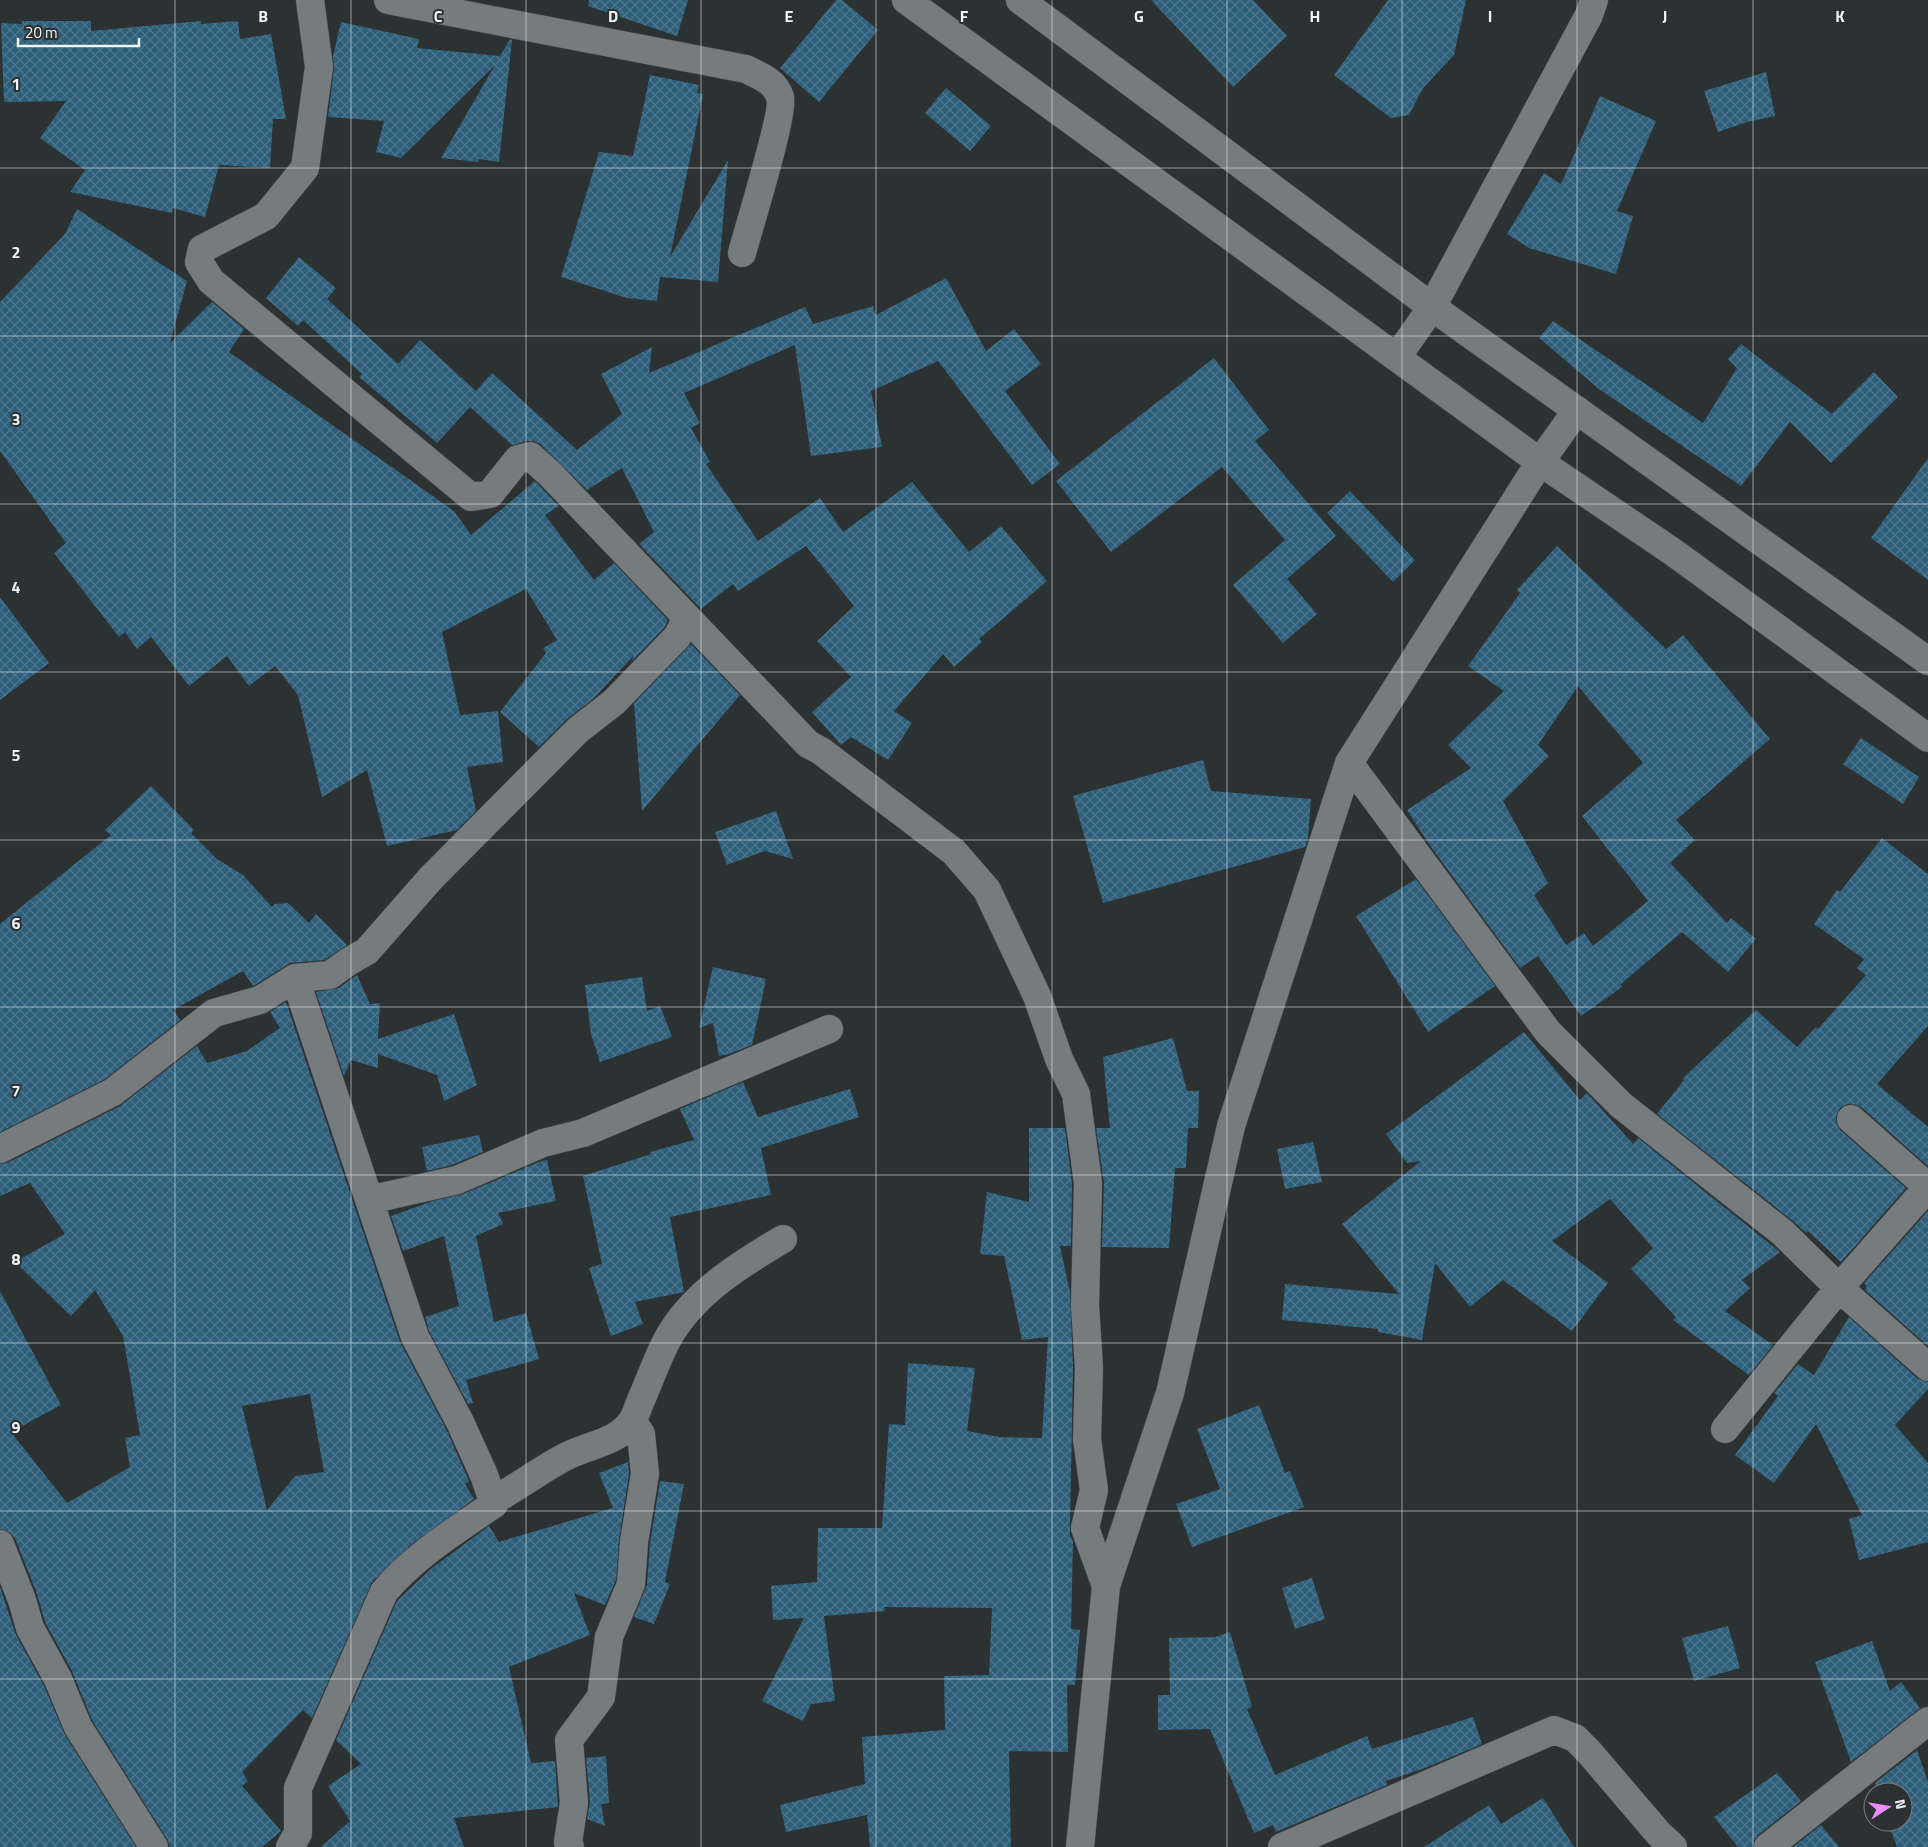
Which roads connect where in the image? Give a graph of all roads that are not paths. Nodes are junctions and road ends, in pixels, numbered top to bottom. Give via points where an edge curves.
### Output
1 (310, 0) edge
2 (388, 0) edge
3 (906, 0) edge
4 (1020, 0) edge
5 (1594, 0) edge
6 (742, 253) dead end
7 (1432, 307) junction
8 (1397, 357) junction
9 (1577, 410) junction
10 (1540, 462) junction
11 (684, 613) junction
12 (1928, 660) edge
13 (1928, 738) edge
14 (1349, 763) junction
15 (295, 978) junction
16 (829, 1029) dead end
17 (1851, 1120) dead end
18 (0, 1150) edge
19 (1928, 1187) edge
20 (369, 1200) junction
21 (783, 1239) dead end
22 (1839, 1288) junction
23 (1928, 1367) edge
24 (632, 1421) junction
25 (1725, 1429) dead end
26 (494, 1504) junction
27 (0, 1544) edge
28 (1106, 1586) junction
29 (1928, 1721) edge
30 (154, 1847) edge
31 (290, 1847) edge
32 (570, 1847) edge
33 (1080, 1847) edge
34 (1282, 1847) edge
35 (1673, 1847) edge
36 (1768, 1847) edge

1 - 11 street via 319,67 305,168 266,216 202,249 199,262 211,281 471,497 490,494 518,459 530,456
2 - 6 street via 746,68 774,84 781,99 776,129
3 - 8 street
4 - 7 street
5 - 7 street via 1589,15
7 - 8 street
7 - 9 street
8 - 10 street
9 - 10 street
9 - 12 street
10 - 13 street via 1672,552
10 - 14 street
11 - 15 street via 684,624 677,637 614,702 578,730 432,878 367,951 330,975
11 - 28 street via 808,744 954,852 987,890 1037,996 1059,1059 1076,1094 1088,1183 1085,1305 1089,1368 1087,1439 1094,1490 1085,1528
14 - 22 street via 1548,1032 1620,1105 1783,1234
14 - 28 street via 1231,1126 1170,1393
15 - 18 street via 260,1000 214,1013 112,1092
15 - 20 street
16 - 20 street via 583,1133 543,1143 457,1180
17 - 19 street
19 - 22 street
20 - 26 street via 415,1337 460,1422
21 - 24 street via 709,1288 684,1316 667,1340
22 - 23 street
22 - 25 street
24 - 26 street via 619,1434 564,1457 498,1498
24 - 32 street via 641,1434 645,1474 631,1584 609,1637 601,1696 569,1740 574,1802
26 - 31 street via 436,1544 395,1578 384,1592 298,1788 298,1833
27 - 30 street via 30,1628 58,1680 78,1727
28 - 33 street
29 - 36 street
34 - 35 street via 1554,1730 1575,1738

